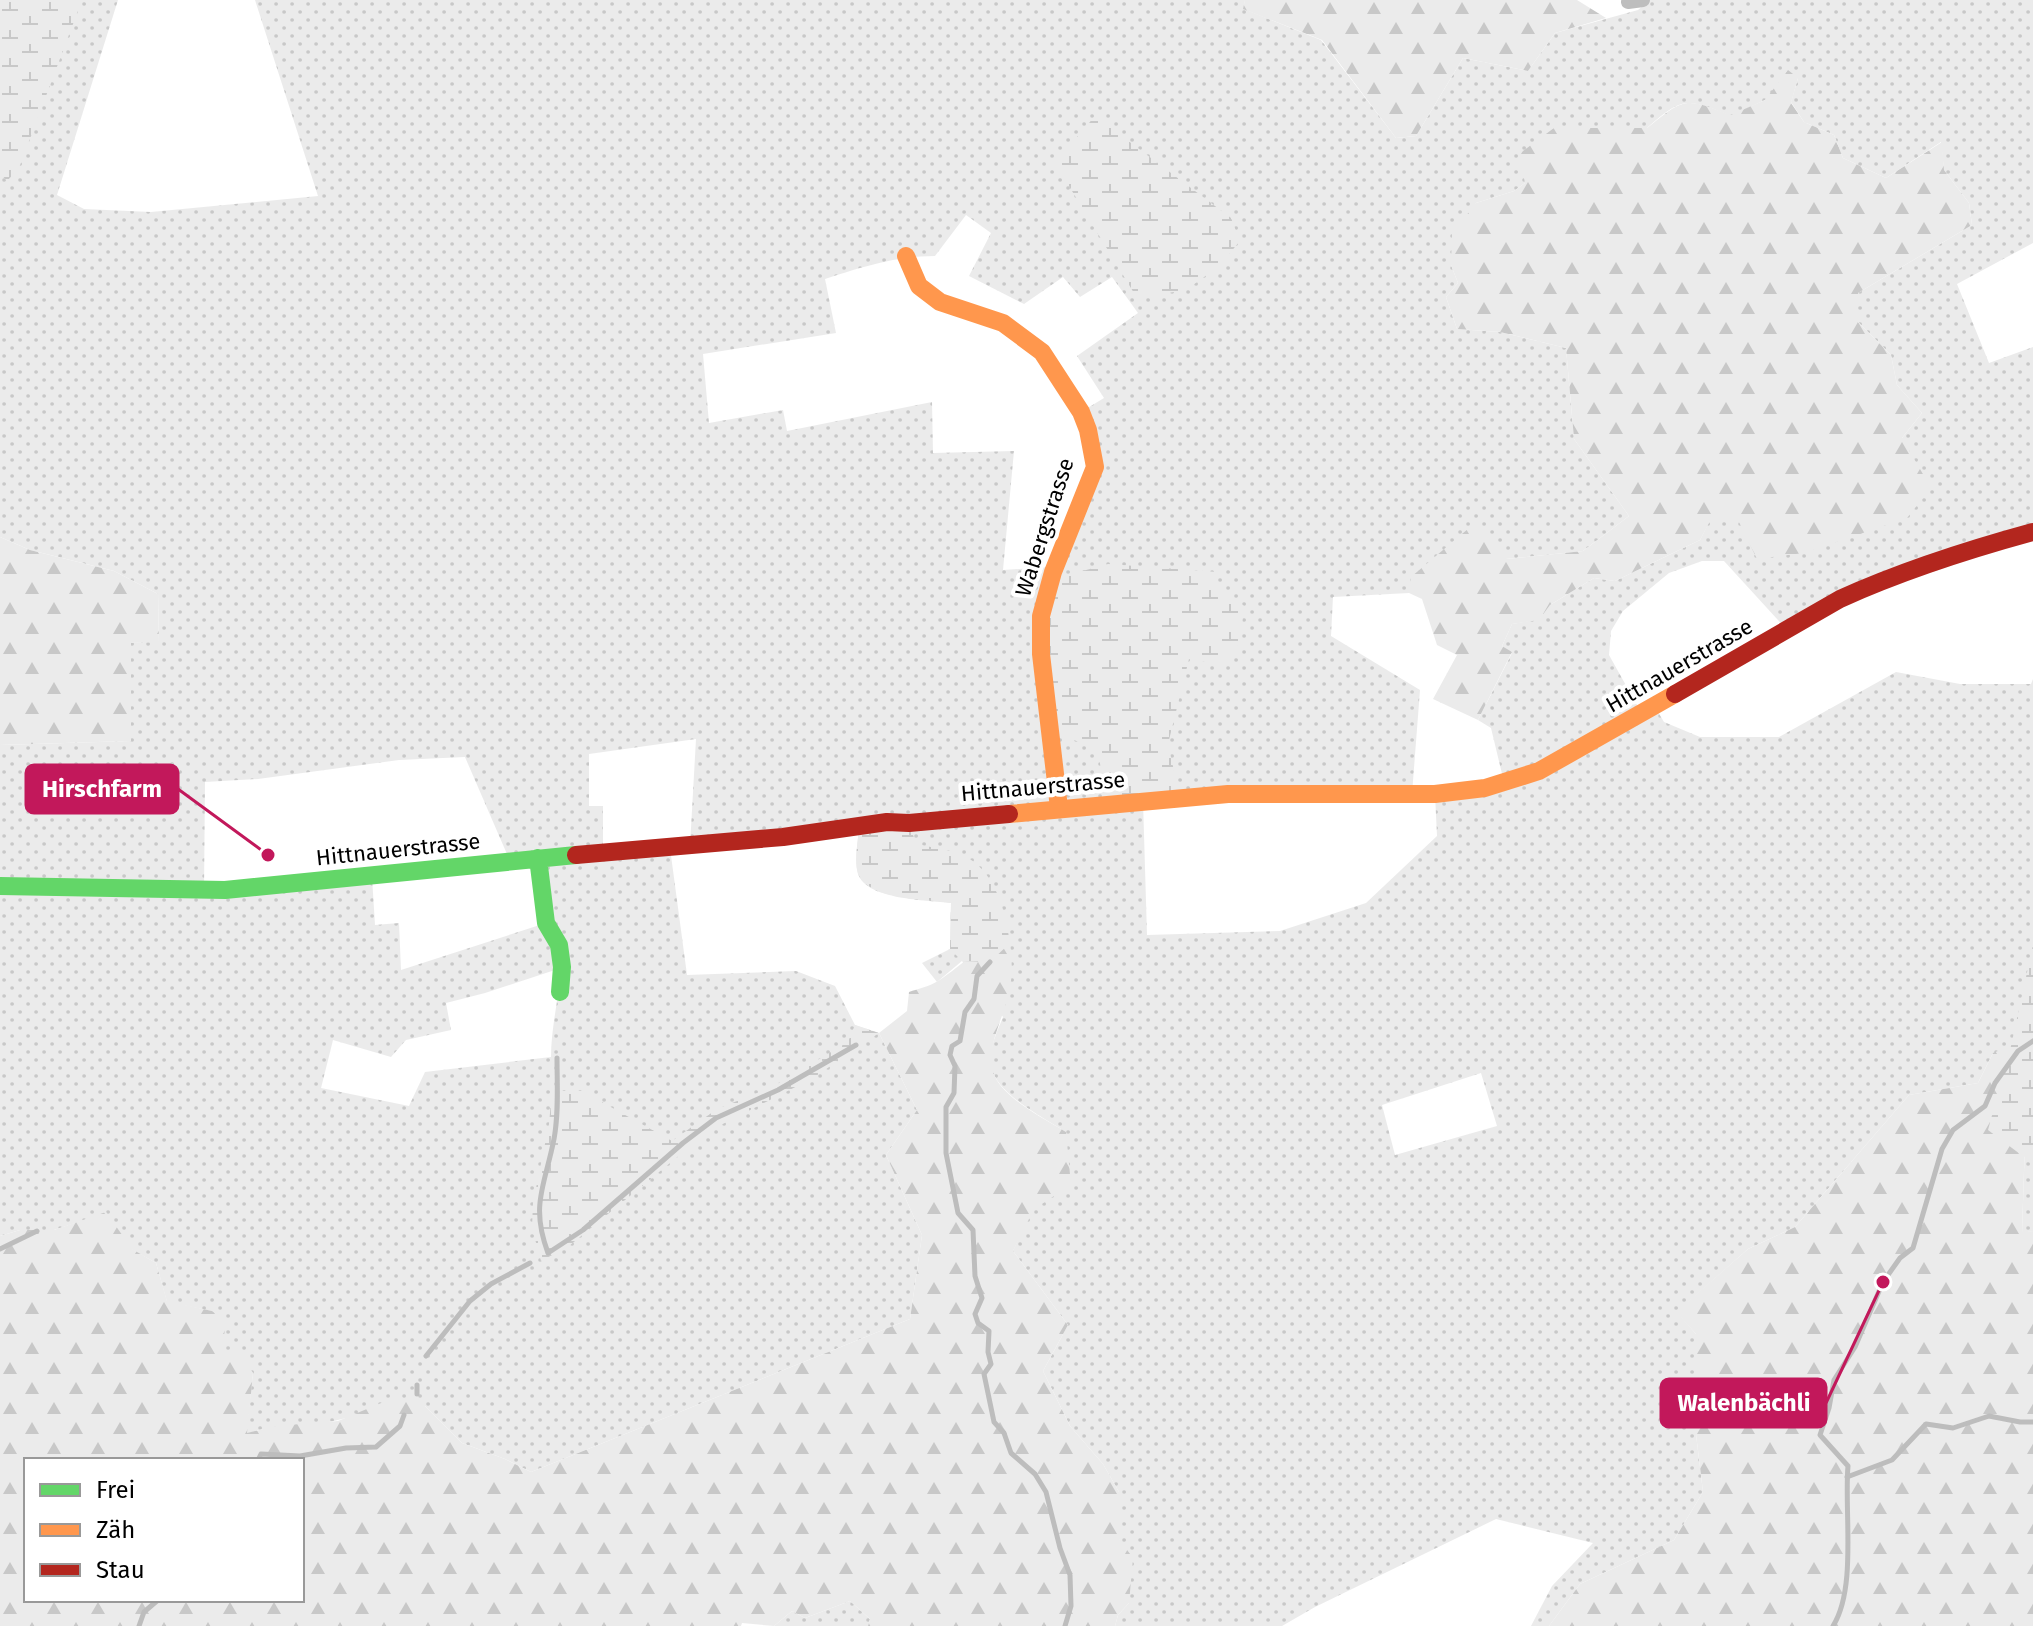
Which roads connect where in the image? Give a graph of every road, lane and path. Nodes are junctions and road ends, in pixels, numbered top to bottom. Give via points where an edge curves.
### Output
1 (906, 256) dead end
2 (2033, 532) edge
3 (1059, 808) junction
4 (538, 858) junction
5 (0, 886) edge
6 (560, 992) dead end

1 - 3 street, Wabergstrasse via 919,286 940,302 1003,323 1042,352 1088,430 1095,467 1041,616
2 - 3 street, Hittnauerstrasse via 1885,577 1570,755 1485,788 1435,794 1228,794
3 - 4 street, Hittnauerstrasse
4 - 5 street, Hittnauerstrasse via 204,891
4 - 6 street via 546,923 559,945

